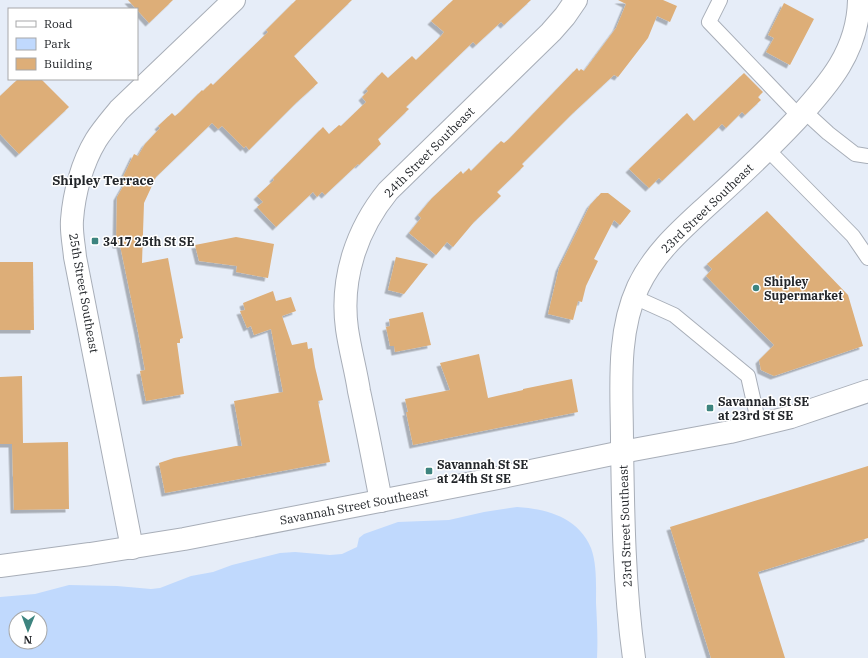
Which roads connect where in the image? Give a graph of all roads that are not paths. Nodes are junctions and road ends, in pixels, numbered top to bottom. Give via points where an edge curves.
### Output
1 (234, 0) edge
2 (576, 0) edge
3 (720, 0) edge
4 (859, 0) edge
5 (802, 114) junction
6 (768, 150) junction
7 (868, 156) edge
8 (868, 258) edge
9 (634, 297) junction
10 (868, 391) edge
11 (759, 425) junction
12 (622, 452) junction
13 (381, 501) junction
14 (132, 548) junction
15 (0, 566) edge
16 (634, 658) edge

1 - 14 street, 25th Street Southeast via 119,110 102,130 85,164 74,206 72,221 75,257
2 - 13 street, 24th Street Southeast via 552,32 388,190 368,218 358,239 349,273 347,328
3 - 5 lane via 709,22
4 - 5 street, 23rd Street Southeast via 857,24 847,53 828,84
5 - 6 street, 23rd Street Southeast
5 - 7 lane via 855,154
6 - 8 lane via 853,236
6 - 9 street, 23rd Street Southeast via 670,240 649,267
9 - 11 lane via 674,315 748,376
9 - 12 street, 23rd Street Southeast via 622,347
10 - 11 street, Savannah Street Southeast
11 - 12 street, Savannah Street Southeast
12 - 13 street, Savannah Street Southeast
12 - 16 street, 23rd Street Southeast via 626,579
13 - 14 street, Savannah Street Southeast
14 - 15 street, Savannah Street Southeast

